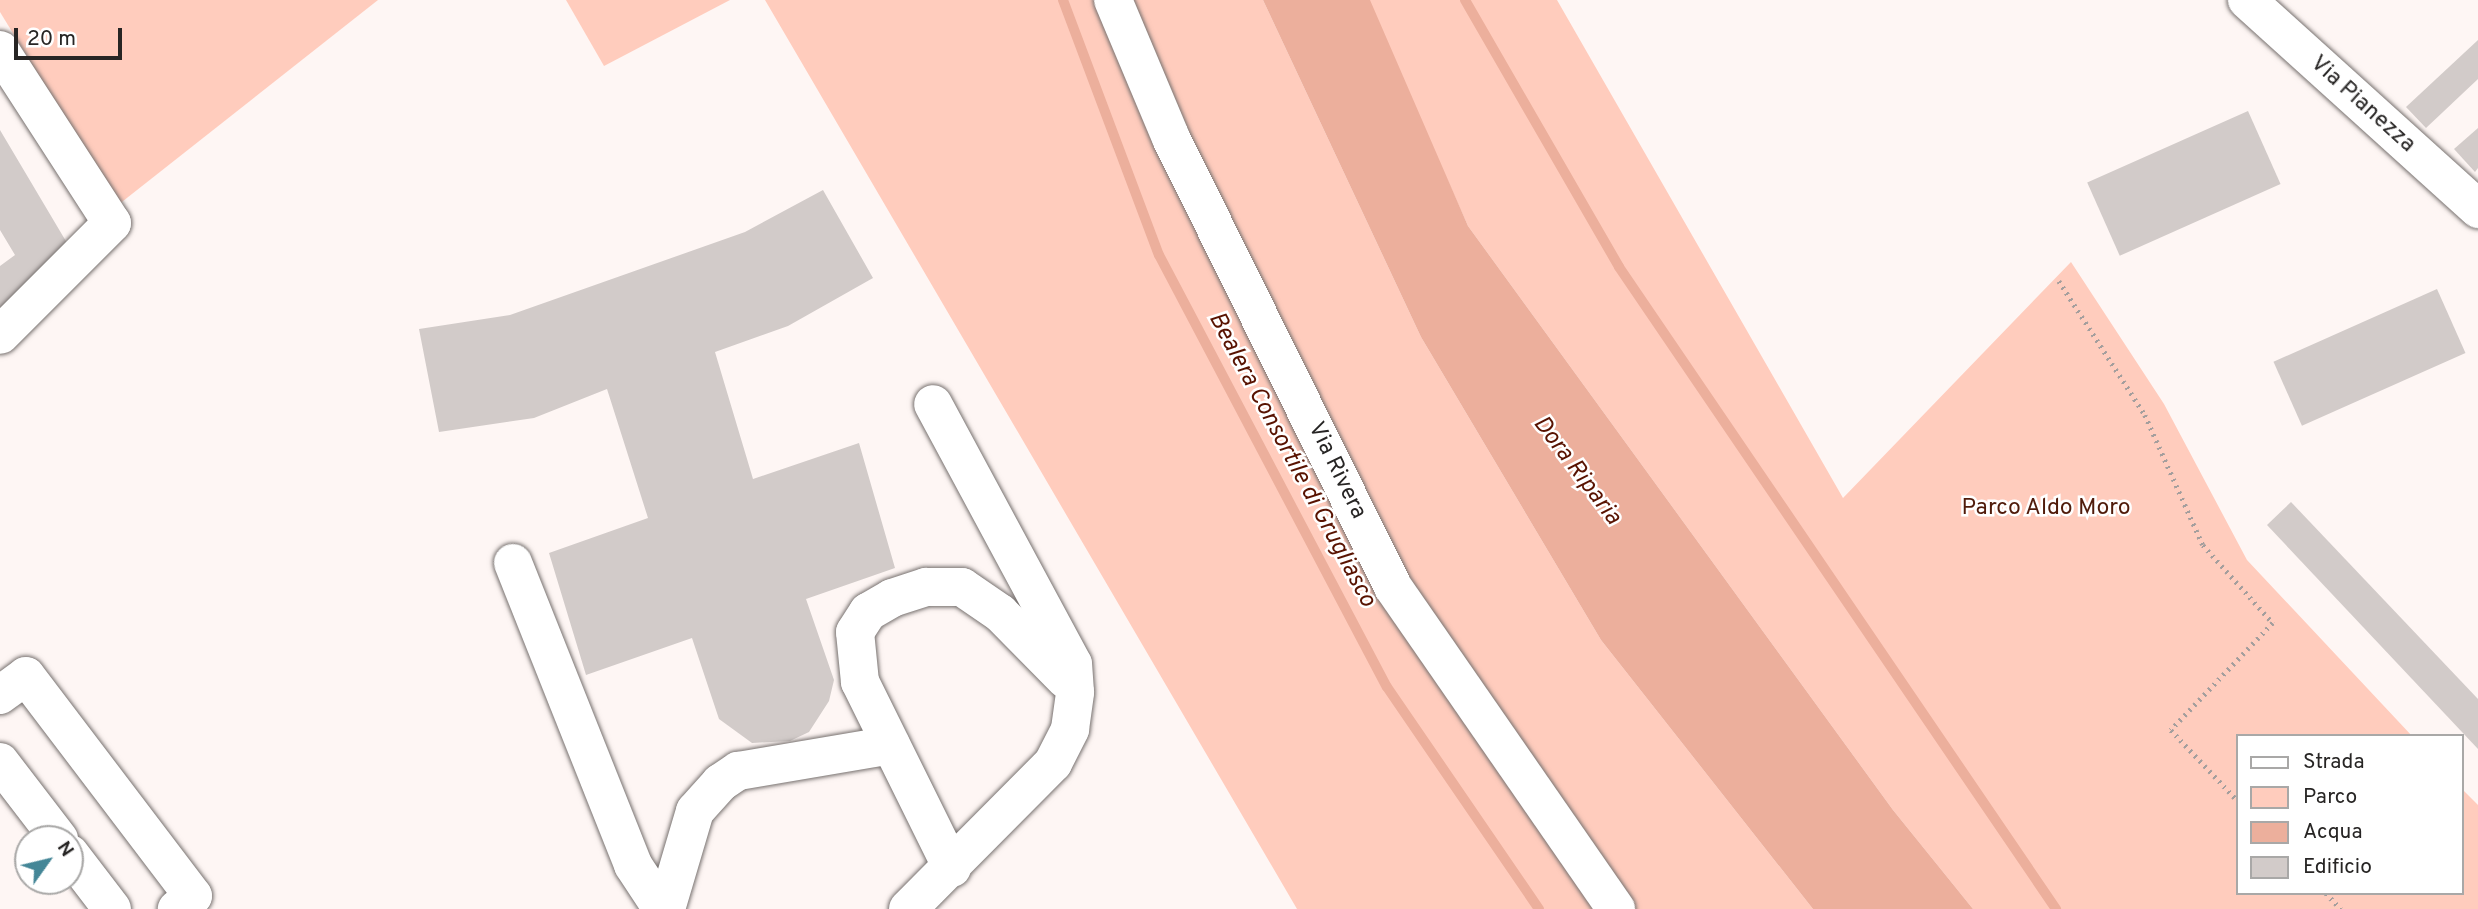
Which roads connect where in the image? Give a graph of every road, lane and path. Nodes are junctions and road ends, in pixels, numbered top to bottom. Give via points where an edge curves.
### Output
1 (1114, 0) edge
2 (2247, 0) edge
3 (0, 50) edge
4 (2478, 209) edge
5 (2059, 281) dead end
6 (0, 335) edge
7 (933, 404) dead end
8 (513, 563) dead end
9 (1075, 692) junction
10 (0, 695) edge
11 (891, 745) junction
12 (0, 762) edge
13 (2236, 799) edge
14 (48, 825) edge
15 (952, 868) junction
16 (84, 872) edge
17 (2328, 895) edge
18 (112, 909) edge
19 (177, 909) edge
20 (664, 909) edge
21 (908, 909) edge
22 (1616, 909) edge
23 (2341, 909) edge

1 - 22 street, Via Rivera via 1171,138 1393,587
2 - 4 street, Via Pianezza
3 - 6 street via 112,223
5 - 13 path via 2145,415 2203,545 2273,623 2171,730
7 - 9 street via 1073,664
8 - 20 street via 633,865
9 - 11 street via 1039,649 962,587 926,587 868,612 855,632 860,682
9 - 15 street via 1070,729 1053,763
10 - 19 street via 26,676 193,896
11 - 15 street
11 - 20 street via 738,771 720,783 695,811
12 - 14 street
15 - 21 street
16 - 18 street
17 - 23 path

